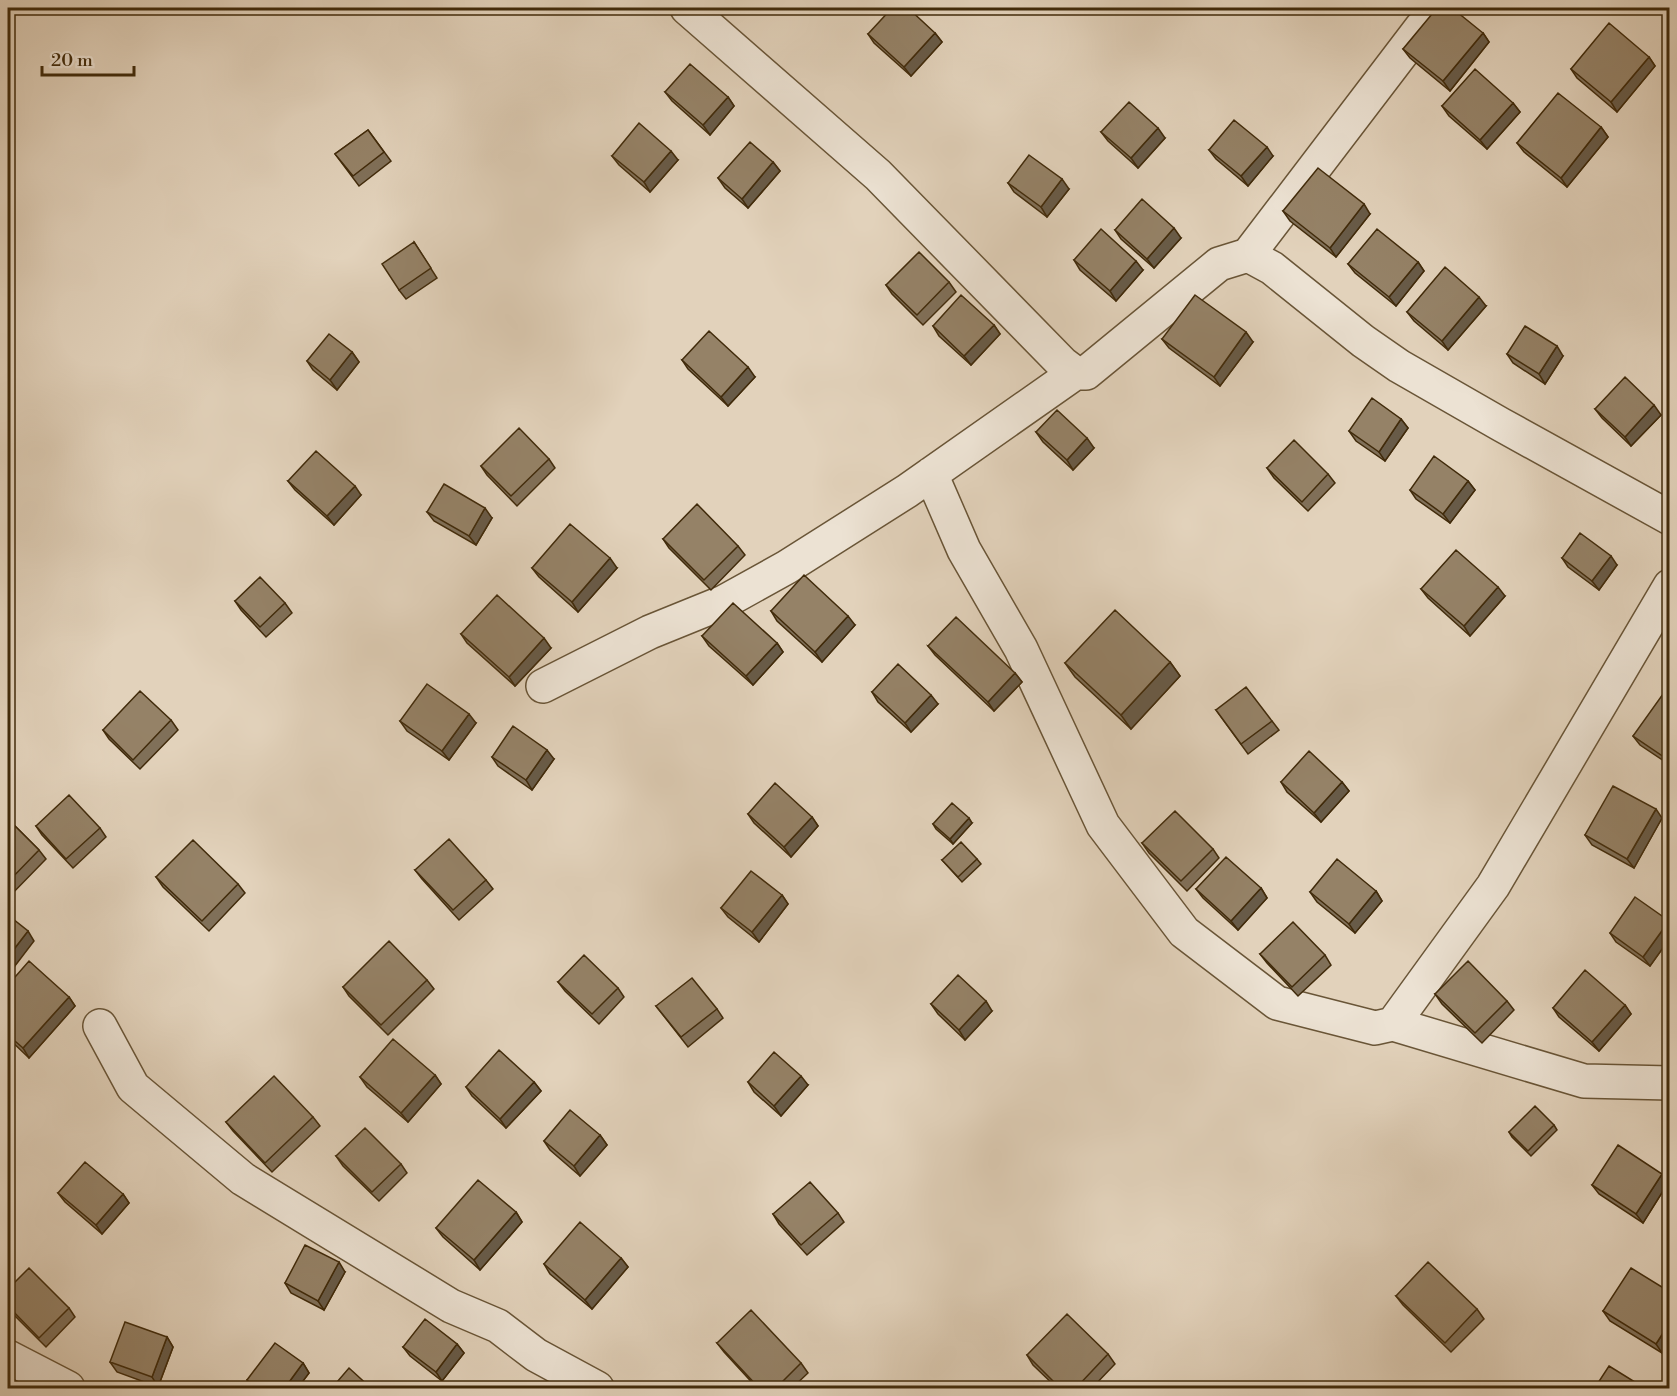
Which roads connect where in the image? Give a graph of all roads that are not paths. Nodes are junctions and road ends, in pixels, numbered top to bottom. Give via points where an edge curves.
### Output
1 (687, 8) edge
2 (1442, 8) edge
3 (1248, 255) junction
4 (1076, 373) junction
5 (931, 474) junction
6 (1670, 518) edge
7 (1670, 586) edge
8 (543, 686) dead end
9 (1393, 1023) junction
10 (100, 1026) dead end
11 (1670, 1083) edge
12 (8, 1358) edge
13 (69, 1389) edge
14 (597, 1389) edge

1 - 4 street via 878,175
2 - 3 street via 1421,28
3 - 4 street via 1219,264 1086,373
3 - 6 street via 1272,268 1399,366
4 - 5 street
5 - 8 street via 787,567 733,597 650,632
5 - 9 street via 964,550 1021,649 1103,825 1184,932 1276,1004 1375,1028
7 - 9 street via 1493,886
9 - 11 street via 1584,1081
10 - 14 street via 133,1087 243,1179 452,1306 498,1326 537,1355
12 - 13 street

